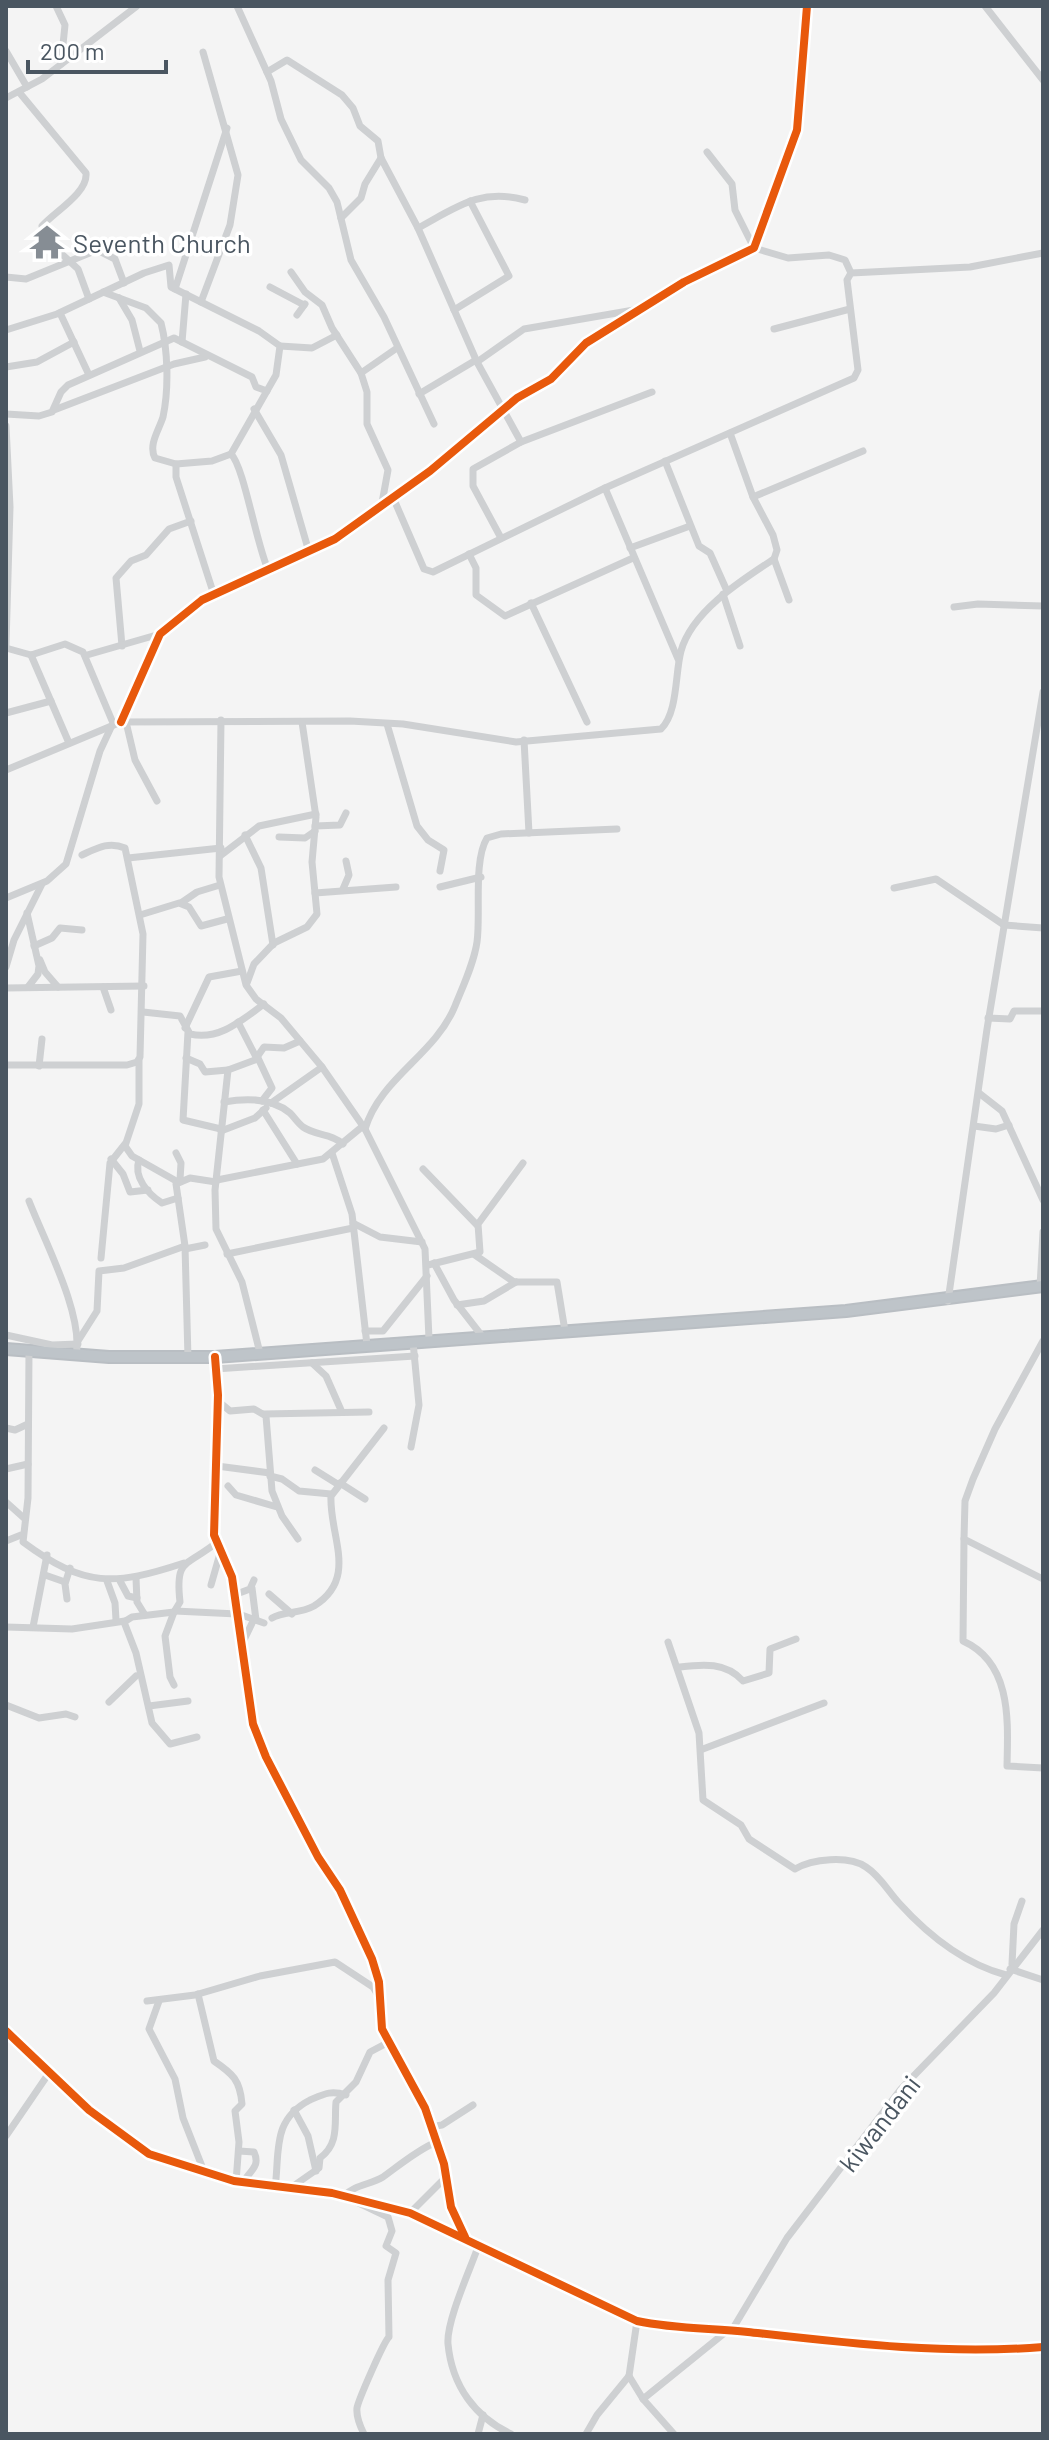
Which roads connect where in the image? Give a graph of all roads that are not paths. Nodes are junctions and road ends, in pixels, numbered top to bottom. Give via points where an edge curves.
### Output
1 (56, 6) edge
2 (137, 6) edge
3 (237, 6) edge
4 (807, 6) edge
5 (985, 6) edge
6 (6, 51) edge
7 (203, 52) dead end
8 (61, 64) junction
9 (267, 72) junction
10 (1043, 80) edge
11 (27, 87) junction
12 (19, 92) junction
13 (6, 98) edge
14 (227, 128) junction
15 (707, 152) dead end
16 (381, 158) junction
17 (525, 200) dead end
18 (470, 201) junction
19 (341, 218) junction
20 (418, 228) junction
21 (754, 248) junction
22 (1043, 253) edge
23 (71, 262) junction
24 (291, 272) dead end
25 (851, 273) junction
26 (6, 277) edge
27 (124, 283) junction
28 (270, 287) dead end
29 (114, 288) junction
30 (175, 289) junction
31 (103, 292) junction
32 (186, 294) junction
33 (311, 295) junction
34 (118, 297) junction
35 (89, 299) junction
36 (201, 302) junction
37 (304, 305) junction
38 (850, 309) junction
39 (454, 310) junction
40 (635, 311) junction
41 (60, 313) junction
42 (297, 315) dead end
43 (774, 329) dead end
44 (6, 330) edge
45 (337, 335) junction
46 (74, 342) junction
47 (162, 342) junction
48 (182, 342) junction
49 (280, 346) junction
50 (397, 348) junction
51 (140, 351) junction
52 (206, 356) junction
53 (476, 361) junction
54 (6, 367) edge
55 (166, 368) junction
56 (361, 373) junction
57 (89, 375) junction
58 (267, 391) junction
59 (652, 392) dead end
60 (419, 394) junction
61 (254, 409) junction
62 (54, 410) junction
63 (505, 411) junction
64 (6, 414) edge
65 (434, 424) dead end
66 (6, 426) edge
67 (730, 433) junction
68 (521, 442) junction
69 (863, 451) dead end
70 (231, 454) junction
71 (665, 461) junction
72 (176, 464) junction
73 (8, 486) edge
74 (605, 488) junction
75 (392, 495) junction
76 (753, 497) junction
77 (382, 503) junction
78 (191, 521) junction
79 (690, 526) junction
80 (501, 538) junction
81 (630, 548) junction
82 (309, 552) junction
83 (469, 554) junction
84 (633, 558) junction
85 (774, 559) junction
86 (269, 572) junction
87 (725, 593) junction
88 (214, 595) junction
89 (789, 600) dead end
90 (531, 603) junction
91 (1043, 606) edge
92 (954, 607) dead end
93 (160, 634) junction
94 (122, 646) junction
95 (740, 646) dead end
96 (6, 647) edge
97 (31, 655) junction
98 (87, 655) junction
99 (679, 661) junction
100 (1043, 692) edge
101 (51, 701) junction
102 (6, 713) edge
103 (221, 720) junction
104 (120, 722) junction
105 (302, 722) junction
106 (587, 722) dead end
107 (387, 724) junction
108 (524, 740) junction
109 (69, 743) junction
110 (6, 770) edge
111 (157, 801) dead end
112 (346, 813) dead end
113 (316, 814) junction
114 (315, 828) junction
115 (617, 829) dead end
116 (529, 833) junction
117 (245, 835) junction
118 (279, 837) dead end
119 (220, 852) junction
120 (82, 855) dead end
121 (128, 858) junction
122 (346, 861) dead end
123 (440, 871) dead end
124 (481, 877) junction
125 (43, 883) junction
126 (220, 885) junction
127 (396, 887) dead end
128 (440, 887) dead end
129 (894, 888) dead end
130 (343, 889) junction
131 (315, 893) junction
132 (6, 898) edge
133 (181, 903) junction
134 (27, 913) junction
135 (140, 915) junction
136 (227, 919) junction
137 (1004, 925) junction
138 (1043, 928) edge
139 (82, 930) dead end
140 (273, 945) junction
141 (34, 946) junction
142 (38, 959) junction
143 (6, 967) edge
144 (242, 971) junction
145 (246, 985) junction
146 (144, 986) junction
147 (28, 987) junction
148 (58, 987) junction
149 (103, 987) junction
150 (6, 988) edge
151 (264, 1004) junction
152 (111, 1010) dead end
153 (1043, 1011) edge
154 (143, 1012) junction
155 (988, 1018) junction
156 (238, 1022) junction
157 (187, 1030) junction
158 (42, 1039) dead end
159 (300, 1041) junction
160 (186, 1058) junction
161 (257, 1058) junction
162 (139, 1060) junction
163 (6, 1065) edge
164 (39, 1066) junction
165 (322, 1067) junction
166 (228, 1070) junction
167 (979, 1093) junction
168 (224, 1102) junction
169 (266, 1104) junction
170 (1009, 1125) junction
171 (974, 1126) junction
172 (364, 1128) junction
173 (221, 1130) junction
174 (125, 1144) junction
175 (343, 1144) junction
176 (176, 1153) dead end
177 (332, 1153) junction
178 (111, 1159) junction
179 (139, 1160) junction
180 (523, 1163) dead end
181 (297, 1164) junction
182 (423, 1169) dead end
183 (179, 1181) junction
184 (216, 1181) junction
185 (148, 1190) junction
186 (178, 1198) junction
187 (1043, 1200) edge
188 (29, 1201) dead end
189 (353, 1225) junction
190 (477, 1225) junction
191 (1043, 1232) edge
192 (422, 1242) junction
193 (205, 1245) dead end
194 (185, 1247) junction
195 (227, 1254) junction
196 (475, 1255) junction
197 (101, 1258) dead end
198 (431, 1264) junction
199 (1042, 1266) edge
200 (428, 1274) junction
201 (516, 1282) junction
202 (1042, 1287) edge
203 (948, 1301) junction
204 (457, 1305) junction
205 (365, 1331) junction
206 (565, 1331) junction
207 (6, 1335) edge
208 (482, 1336) junction
209 (429, 1339) junction
210 (1043, 1341) edge
211 (413, 1342) junction
212 (367, 1345) junction
213 (77, 1347) junction
214 (6, 1349) edge
215 (29, 1351) junction
216 (260, 1353) junction
217 (415, 1356) junction
218 (188, 1358) junction
219 (215, 1363) junction
220 (312, 1363) junction
221 (218, 1401) junction
222 (341, 1410) junction
223 (369, 1412) dead end
224 (264, 1414) junction
225 (28, 1424) junction
226 (6, 1428) edge
227 (384, 1428) dead end
228 (411, 1447) dead end
229 (28, 1464) junction
230 (217, 1466) junction
231 (6, 1469) edge
232 (315, 1470) dead end
233 (270, 1475) junction
234 (340, 1484) junction
235 (228, 1486) dead end
236 (331, 1494) junction
237 (365, 1499) dead end
238 (6, 1502) edge
239 (277, 1507) junction
240 (25, 1519) junction
241 (21, 1535) junction
242 (298, 1539) dead end
243 (964, 1539) junction
244 (6, 1541) edge
245 (219, 1546) junction
246 (47, 1555) junction
247 (184, 1563) junction
248 (70, 1568) junction
249 (45, 1575) junction
250 (136, 1578) junction
251 (1043, 1579) edge
252 (107, 1581) junction
253 (120, 1581) junction
254 (65, 1582) junction
255 (211, 1585) dead end
256 (269, 1594) dead end
257 (234, 1595) junction
258 (137, 1598) junction
259 (67, 1599) dead end
260 (175, 1611) junction
261 (236, 1614) junction
262 (292, 1614) junction
263 (145, 1615) junction
264 (261, 1620) junction
265 (121, 1621) junction
266 (6, 1627) edge
267 (33, 1627) junction
268 (796, 1639) dead end
269 (668, 1642) dead end
270 (243, 1643) junction
271 (680, 1667) junction
272 (138, 1673) junction
273 (174, 1685) dead end
274 (188, 1701) dead end
275 (109, 1702) dead end
276 (824, 1703) dead end
277 (6, 1705) edge
278 (149, 1706) junction
279 (75, 1717) dead end
280 (197, 1737) dead end
281 (703, 1749) junction
282 (1043, 1768) edge
283 (1022, 1901) dead end
284 (1043, 1930) edge
285 (1009, 1970) junction
286 (1043, 1980) edge
287 (198, 1994) junction
288 (379, 1997) junction
289 (147, 2001) dead end
290 (159, 2001) junction
291 (6, 2031) edge
292 (387, 2043) junction
293 (49, 2073) junction
294 (346, 2095) junction
295 (473, 2105) dead end
296 (294, 2110) junction
297 (430, 2127) junction
298 (6, 2136) edge
299 (436, 2142) junction
300 (239, 2151) junction
301 (316, 2171) junction
302 (205, 2174) junction
303 (446, 2177) junction
304 (240, 2182) junction
305 (275, 2188) junction
306 (289, 2189) junction
307 (344, 2196) junction
308 (410, 2213) junction
309 (465, 2237) junction
310 (479, 2244) junction
311 (637, 2321) junction
312 (730, 2330) junction
313 (1043, 2347) edge
314 (629, 2376) junction
315 (643, 2399) junction
316 (483, 2415) junction
317 (364, 2434) edge
318 (478, 2434) edge
319 (511, 2434) edge
320 (586, 2434) edge
321 (674, 2434) edge

1 - 8 street via 65,25
2 - 8 street
3 - 9 street
4 - 21 street via 797,130
5 - 10 street
6 - 11 street
7 - 14 street
8 - 11 street
9 - 16 street via 287,60 342,95 360,126 378,141
9 - 19 street via 301,160 329,188
11 - 12 street
12 - 13 street
12 - 23 street via 86,173 85,182 42,226
14 - 30 street
14 - 36 street via 238,175 235,205
15 - 21 street via 732,184 735,210
16 - 19 street via 361,198
16 - 20 street
17 - 18 street via 506,195
18 - 20 street
18 - 39 street via 509,276
19 - 50 street via 351,260
20 - 39 street
21 - 25 street via 788,258 837,257 845,260
21 - 40 street
22 - 25 street via 970,267
23 - 26 street via 26,279
23 - 27 street via 103,251 115,259
23 - 35 street
24 - 33 street
25 - 38 street
27 - 29 street
27 - 30 street via 169,265 169,284
28 - 37 street
29 - 31 street
29 - 34 street
30 - 32 street
31 - 34 street
31 - 35 street
32 - 36 street
32 - 48 street
33 - 37 street
33 - 45 street
34 - 47 street via 158,316
34 - 51 street via 132,320
35 - 41 street
36 - 49 street
37 - 42 street
38 - 43 street
38 - 67 street via 858,370 854,378
39 - 53 street
40 - 53 street via 524,329
40 - 63 street via 586,343 551,379
41 - 44 street
41 - 46 street
45 - 49 street via 312,348
45 - 56 street
46 - 54 street via 37,362
46 - 57 street
47 - 48 street
47 - 51 street
47 - 55 street
48 - 52 street
49 - 58 street via 278,369
50 - 56 street
50 - 60 street
51 - 57 street
52 - 55 street
52 - 58 street via 252,377 256,387
53 - 60 street
53 - 63 street
55 - 62 street
55 - 72 street via 163,413 152,452 157,460
56 - 77 street via 367,424 388,470
57 - 62 street via 65,388
58 - 61 street
59 - 68 street
60 - 65 street
61 - 70 street
61 - 82 street via 281,455
62 - 64 street via 39,416
63 - 68 street
63 - 75 street
66 - 73 street
67 - 71 street
67 - 76 street
68 - 80 street via 471,473
69 - 76 street
70 - 72 street
70 - 86 street via 238,460
71 - 74 street
71 - 79 street
72 - 78 street
73 - 96 street
74 - 80 street
74 - 81 street
75 - 77 street
75 - 83 street via 426,571
76 - 85 street via 773,535
77 - 82 street
78 - 88 street
78 - 94 street via 169,529 116,578
79 - 81 street
79 - 87 street via 699,546 710,553
80 - 83 street
81 - 84 street
82 - 86 street
83 - 90 street via 476,568 476,595 484,604 505,616
84 - 90 street
84 - 99 street
85 - 87 street
85 - 89 street
86 - 88 street
87 - 95 street
87 - 99 street via 688,637
88 - 93 street
90 - 106 street
91 - 92 street
93 - 94 street
93 - 104 street
94 - 98 street
96 - 97 street
97 - 98 street via 65,644
97 - 101 street
98 - 104 street
99 - 108 street via 670,716 661,729
100 - 137 street
101 - 102 street
101 - 109 street
103 - 104 street
103 - 105 street
103 - 119 street
104 - 109 street
104 - 111 street
104 - 125 street via 100,751 66,864
105 - 107 street
105 - 113 street
107 - 108 street via 487,740
107 - 123 street via 417,826 444,850
108 - 116 street
109 - 110 street
112 - 114 street via 340,825
113 - 114 street
113 - 117 street via 266,824
114 - 118 street via 305,838
114 - 131 street
115 - 116 street
116 - 124 street via 487,838
117 - 119 street
117 - 140 street via 261,868
119 - 121 street
119 - 126 street
120 - 121 street via 115,844 125,848
121 - 135 street
122 - 130 street via 349,872
124 - 128 street
124 - 172 street via 475,953 453,1011 375,1103
125 - 132 street
125 - 134 street
126 - 133 street
126 - 136 street
127 - 130 street
129 - 137 street via 936,879
130 - 131 street
131 - 140 street via 317,914 312,924
133 - 135 street
133 - 136 street via 201,926
134 - 141 street
134 - 143 street
135 - 146 street
136 - 144 street
137 - 138 street
137 - 155 street
139 - 141 street via 60,928
140 - 145 street via 254,964
141 - 142 street
142 - 147 street via 38,974
142 - 148 street
144 - 145 street
144 - 157 street via 209,977
145 - 151 street
146 - 149 street
146 - 154 street
147 - 148 street
147 - 150 street
148 - 149 street
149 - 152 street
151 - 156 street
151 - 159 street
153 - 155 street
154 - 157 street via 180,1016
154 - 162 street
155 - 167 street
156 - 157 street via 217,1035 202,1037
156 - 161 street
157 - 160 street
158 - 164 street
159 - 161 street via 284,1048 264,1047
159 - 165 street
160 - 166 street via 205,1072
160 - 173 street via 183,1120
161 - 166 street
161 - 169 street via 272,1088
162 - 164 street via 127,1065
162 - 174 street via 141,1093
163 - 164 street
165 - 169 street
165 - 172 street
166 - 168 street
167 - 170 street via 998,1106
167 - 171 street
168 - 169 street
168 - 173 street
169 - 173 street via 255,1118
169 - 175 street
169 - 181 street
170 - 171 street
170 - 187 street
171 - 203 street
172 - 175 street
172 - 192 street
173 - 184 street
174 - 178 street
174 - 179 street
175 - 177 street
176 - 183 street
177 - 181 street
177 - 189 street
178 - 185 street via 131,1194
178 - 197 street
179 - 183 street
179 - 185 street via 137,1171
180 - 190 street
181 - 184 street
182 - 190 street
183 - 184 street
183 - 186 street
184 - 195 street via 216,1229
185 - 186 street via 162,1203
186 - 194 street
188 - 213 street via 73,1318
189 - 192 street via 380,1237
189 - 195 street
189 - 205 street
190 - 196 street via 481,1249
191 - 199 street
192 - 198 street
193 - 194 street
194 - 213 street via 99,1271 97,1311
194 - 218 street
195 - 216 street via 242,1282
196 - 198 street
196 - 201 street
198 - 200 street
198 - 204 street
199 - 202 street
200 - 205 street via 383,1331
200 - 209 street
201 - 204 street via 484,1301
201 - 206 street via 560,1284
202 - 203 highway
203 - 206 highway
204 - 208 street
205 - 212 street
206 - 208 highway
207 - 213 street
208 - 209 highway
209 - 211 highway
210 - 243 street via 973,1479 965,1501
211 - 212 highway
211 - 217 street
212 - 216 highway
213 - 215 highway
213 - 218 highway
214 - 215 highway
215 - 225 street
216 - 219 highway
217 - 220 street
217 - 228 street via 419,1405
218 - 219 highway
219 - 220 street
219 - 221 street
220 - 222 street via 326,1376
221 - 224 street via 230,1411 254,1409
221 - 230 street
222 - 223 street
222 - 224 street
224 - 233 street
225 - 226 street
225 - 229 street
227 - 234 street
229 - 231 street
229 - 240 street
230 - 233 street
230 - 245 street via 213,1504
232 - 234 street
233 - 236 street via 299,1491
233 - 239 street
234 - 236 street
234 - 237 street
235 - 239 street via 236,1495
236 - 262 street via 339,1576 320,1601
238 - 240 street
239 - 242 street
240 - 241 street
241 - 244 street
241 - 246 street via 26,1544
243 - 251 street
243 - 282 street via 963,1641 976,1647 999,1677 1008,1718 1007,1766
245 - 247 street
245 - 255 street
245 - 257 street
246 - 248 street
246 - 249 street
247 - 250 street
247 - 260 street via 178,1573 180,1602
248 - 252 street
248 - 254 street
249 - 254 street
249 - 267 street
250 - 253 street
250 - 258 street
252 - 253 street
252 - 265 street
253 - 258 street via 128,1596
254 - 259 street
256 - 262 street
257 - 261 street
257 - 264 street via 253,1584
258 - 263 street
260 - 261 street
260 - 263 street
260 - 273 street via 165,1636
261 - 264 street
261 - 270 street
262 - 264 street
263 - 265 street
264 - 270 street
265 - 267 street via 72,1629
265 - 272 street
266 - 267 street
268 - 271 street via 770,1649 769,1673 749,1682 711,1665
269 - 271 street
270 - 288 street via 257,1737 352,1914 377,1974
271 - 281 street
272 - 275 street
272 - 278 street
274 - 278 street
276 - 281 street
277 - 279 street via 39,1718
278 - 280 street via 152,1723 170,1744
281 - 285 street via 703,1800 741,1825 749,1839 795,1869 807,1862 848,1860 863,1865 954,1951 977,1965
283 - 285 street
284 - 285 street, kiwandani
285 - 286 street
285 - 312 street, kiwandani via 994,1993 910,2077 787,2238
287 - 288 street via 335,1962 373,1987
287 - 290 street
287 - 300 street via 214,2061 240,2084 242,2104 235,2111
288 - 292 street
289 - 290 street
290 - 302 street via 149,2029 175,2079 183,2118
291 - 293 street
292 - 294 street via 370,2052
292 - 297 street via 423,2103
293 - 298 street
293 - 302 street via 138,2148
294 - 296 street via 328,2092
294 - 301 street via 336,2102 337,2128
295 - 297 street
296 - 301 street via 308,2136
296 - 305 street via 277,2144
297 - 299 street
299 - 303 street
299 - 307 street
300 - 304 street
300 - 304 street via 254,2152 256,2157 256,2166
301 - 306 street
302 - 304 street
303 - 308 street
303 - 309 street via 451,2207
304 - 305 street
305 - 306 street
306 - 307 street
307 - 308 street
307 - 317 street via 388,2217 392,2231 386,2246 396,2253 388,2280 389,2337 381,2344 357,2408
308 - 309 street
309 - 310 street
310 - 311 street
310 - 316 street via 454,2311 448,2344 465,2398
311 - 312 street
311 - 314 street
312 - 313 street via 857,2345
312 - 315 street
314 - 315 street
314 - 320 street
315 - 321 street
316 - 318 street
316 - 319 street via 492,2426

